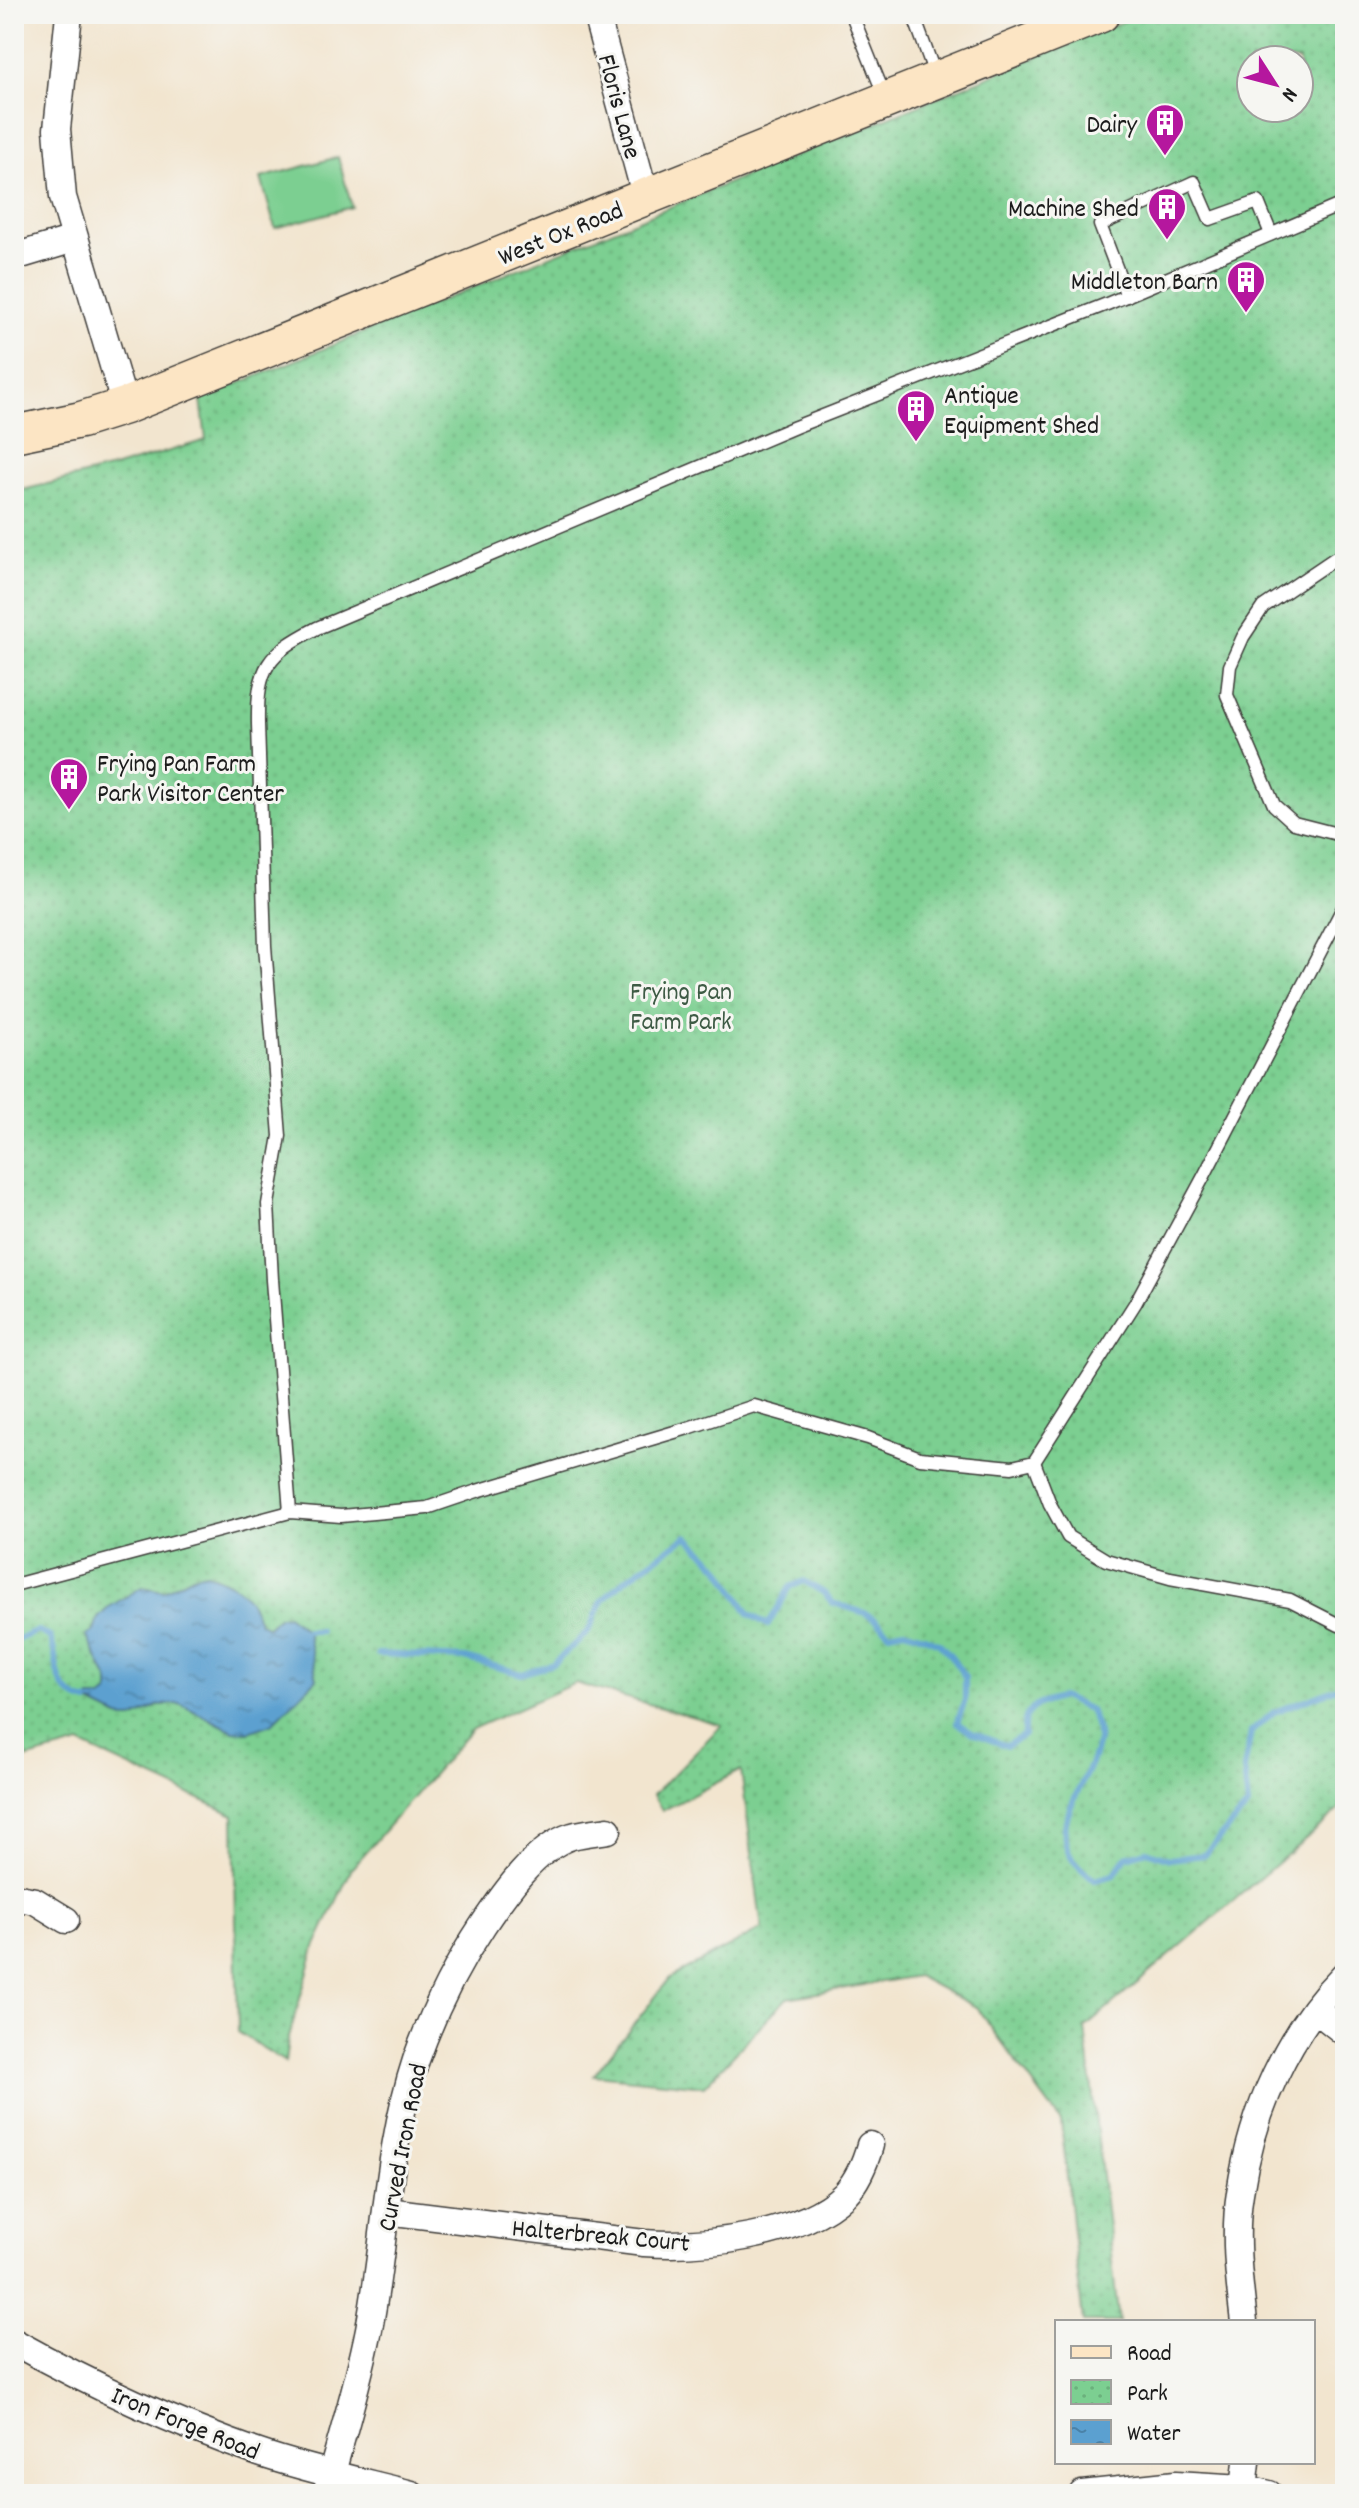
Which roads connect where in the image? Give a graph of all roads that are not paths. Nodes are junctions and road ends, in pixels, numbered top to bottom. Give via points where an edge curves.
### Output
1 (69, 14) edge
2 (596, 14) edge
3 (856, 14) edge
4 (913, 14) edge
5 (1101, 14) edge
6 (937, 80) junction
7 (887, 101) junction
8 (646, 198) junction
9 (1345, 203) edge
10 (1271, 234) junction
11 (74, 239) junction
12 (14, 257) edge
13 (1127, 296) junction
14 (125, 406) junction
15 (14, 434) edge
16 (1345, 555) edge
17 (1345, 836) edge
18 (1345, 904) edge
19 (1034, 1462) junction
20 (290, 1512) junction
21 (14, 1585) edge
22 (1345, 1623) edge
23 (608, 1830) dead end
24 (14, 1897) edge
25 (66, 1920) dead end
26 (1345, 1974) edge
27 (1315, 2009) junction
28 (1345, 2033) edge
29 (870, 2145) dead end
30 (387, 2211) junction
31 (1244, 2320) edge
32 (14, 2342) edge
33 (1248, 2464) edge
34 (329, 2484) edge
35 (1256, 2491) edge
36 (412, 2494) edge
37 (1082, 2494) edge

1 - 11 street via 57,129 63,197
2 - 8 street, Floris Lane
3 - 7 lane via 852,15
4 - 6 lane
5 - 6 main road, West Ox Road
6 - 7 main road, West Ox Road
7 - 8 main road, West Ox Road
8 - 14 main road, West Ox Road
9 - 10 lane
10 - 13 lane
10 - 13 lane via 1258,202 1210,219 1194,182 1100,225
11 - 12 street
11 - 14 street
13 - 20 lane via 795,427 331,622 289,643 262,673 257,697 265,946 280,1136 268,1204
14 - 15 main road, West Ox Road
16 - 17 lane via 1263,607 1230,666 1227,695 1274,805 1294,823
18 - 19 lane via 1136,1302
19 - 20 lane via 1012,1467 920,1458 754,1406 427,1508 341,1516
19 - 22 lane via 1068,1537 1106,1560 1290,1600 1339,1625
20 - 21 lane
23 - 30 street, Curved Iron Road via 572,1836 540,1855 501,1899 467,1950 437,2005 416,2062 400,2122
24 - 25 street via 35,1901
26 - 27 street
27 - 28 street
27 - 31 street via 1266,2095 1248,2150 1239,2195 1237,2266
29 - 30 street, Halterbreak Court via 856,2180 829,2205 772,2230 716,2243 644,2243
30 - 34 street, Curved Iron Road via 369,2328
32 - 34 street, Iron Forge Road via 167,2418
33 - 35 street
34 - 36 street, Iron Forge Road
35 - 37 street via 1176,2484

